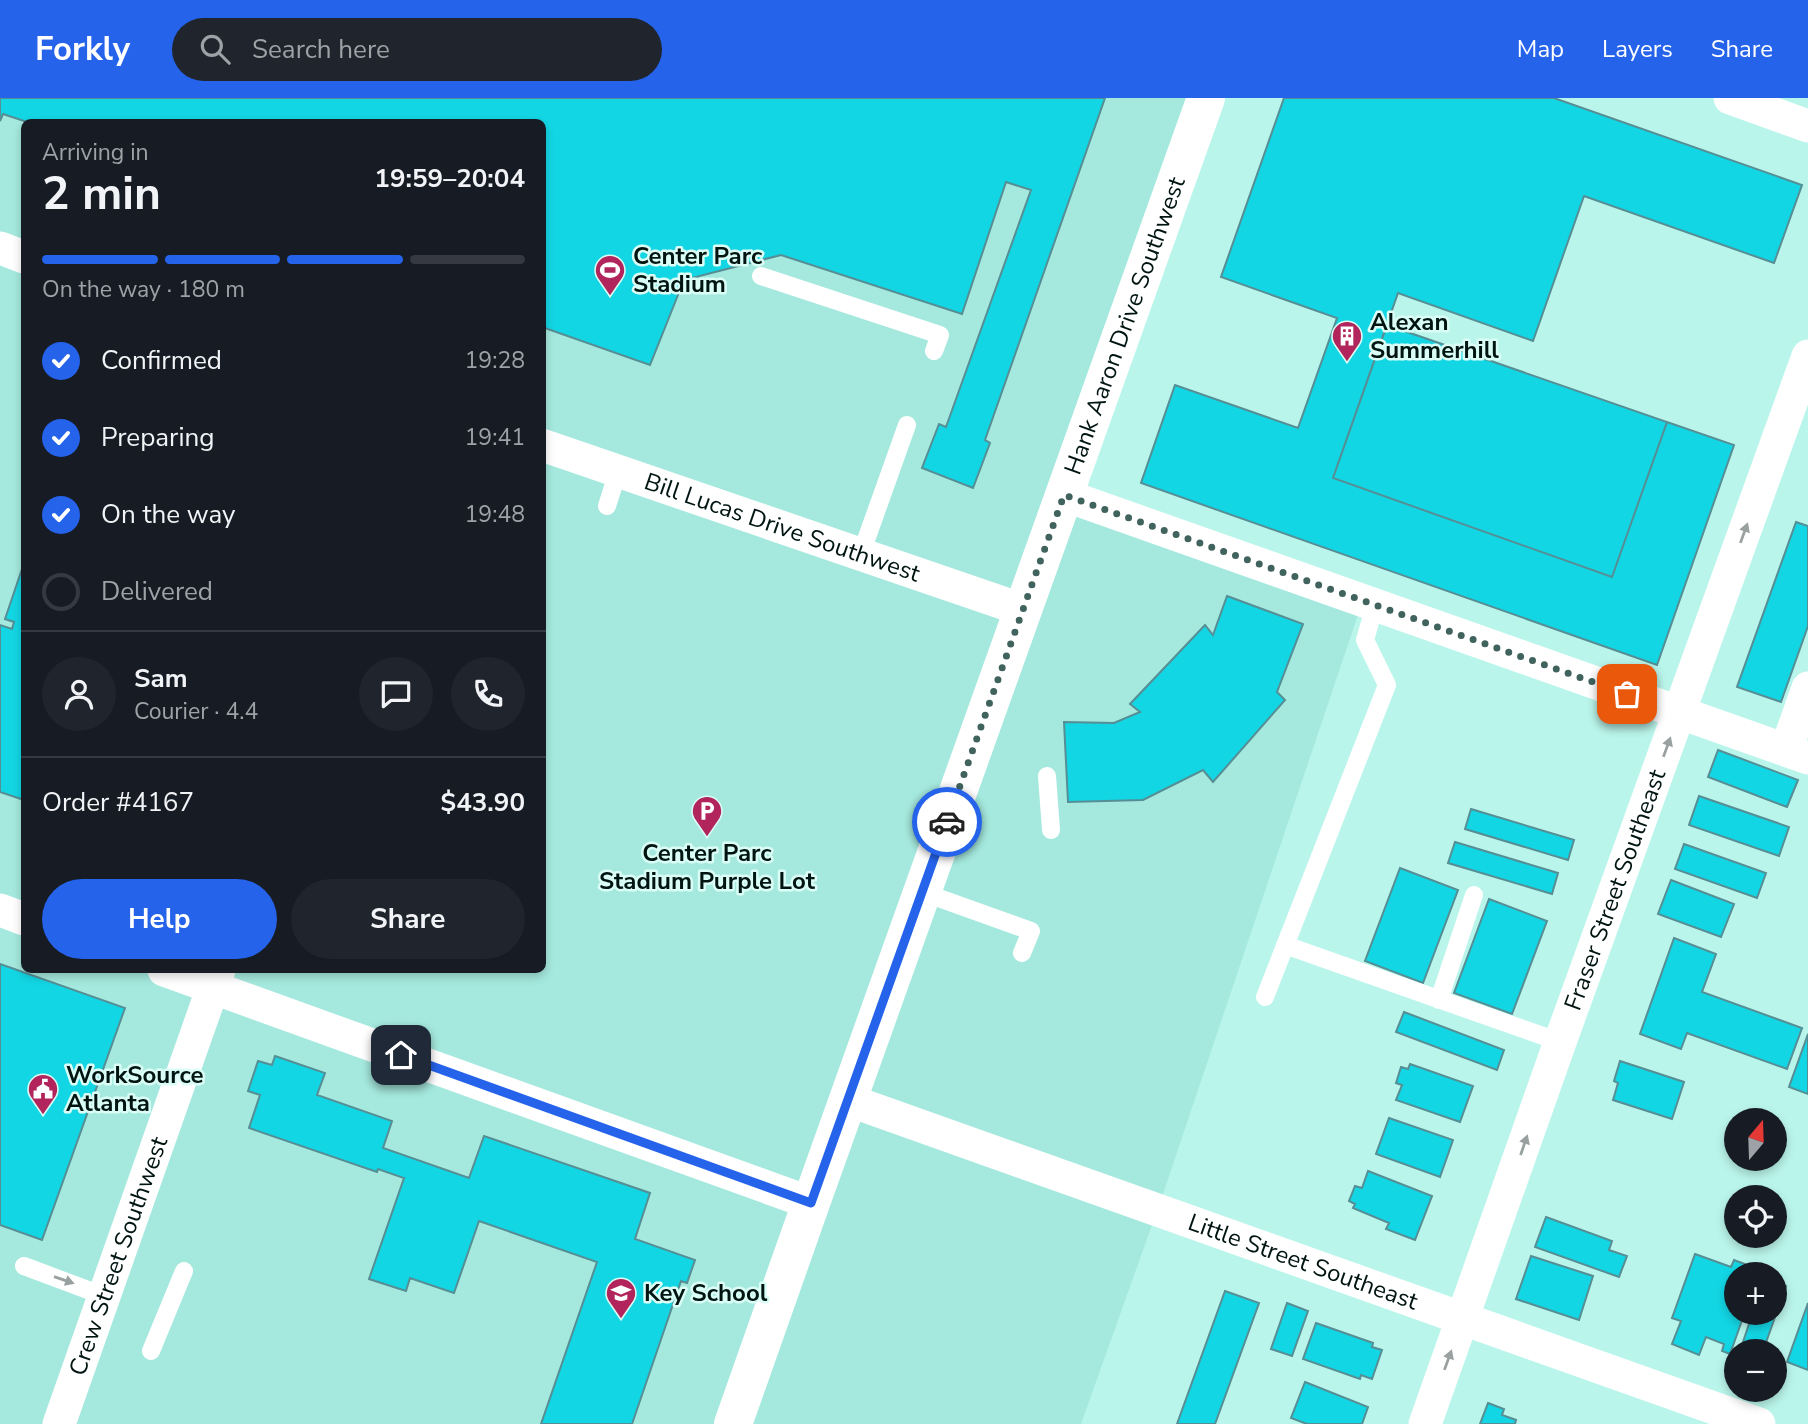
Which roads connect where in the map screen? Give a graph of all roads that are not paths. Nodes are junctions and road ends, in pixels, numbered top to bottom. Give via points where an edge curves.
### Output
1 (1206, 98) edge
2 (1730, 98) edge
3 (1808, 126) edge
4 (0, 248) edge
5 (21, 256) edge
6 (761, 275) dead end
7 (934, 351) dead end
8 (1808, 356) edge
9 (907, 425) dead end
10 (546, 445) edge
11 (618, 471) junction
12 (1064, 495) junction
13 (607, 506) dead end
14 (861, 554) junction
15 (1375, 605) junction
16 (1023, 610) junction
17 (1808, 688) edge
18 (1680, 712) junction
19 (1797, 754) edge
20 (1047, 776) dead end
21 (1051, 830) dead end
22 (922, 892) junction
23 (1474, 895) dead end
24 (0, 910) edge
25 (21, 918) edge
26 (1284, 945) junction
27 (1022, 953) dead end
28 (184, 973) edge
29 (216, 978) edge
30 (1265, 997) dead end
31 (1439, 999) junction
32 (1560, 1042) junction
33 (848, 1100) junction
34 (811, 1203) junction
35 (24, 1266) dead end
36 (184, 1271) dead end
37 (104, 1296) junction
38 (1462, 1319) junction
39 (151, 1351) dead end
40 (59, 1424) edge
41 (733, 1424) edge
42 (1425, 1424) edge
43 (1759, 1424) edge

1 - 12 main road, Hank Aaron Drive Southwest
2 - 3 street
4 - 5 street
6 - 7 lane via 940,335
18 -> 8 street, Fraser Street Southeast
9 - 14 lane
10 - 11 street, Bill Lucas Drive Southwest
11 - 13 lane
11 - 14 street, Bill Lucas Drive Southwest
12 - 15 street
12 - 16 main road, Hank Aaron Drive Southwest
14 - 16 street, Bill Lucas Drive Southwest
15 - 18 street
15 - 26 lane via 1365,640 1387,685
16 - 22 main road, Hank Aaron Drive Southwest
17 - 19 street
18 - 19 street
32 -> 18 street, Fraser Street Southeast
20 - 21 lane
22 - 27 lane via 1031,930
22 - 33 main road, Hank Aaron Drive Southwest
23 - 31 lane
24 - 25 street
26 - 30 lane
26 - 31 lane
28 - 29 street
29 - 34 street
29 - 37 street, Crew Street Southwest
31 - 32 lane
38 -> 32 street, Fraser Street Southeast
33 - 34 main road, Hank Aaron Drive Southwest
33 - 38 street, Little Street Southeast
34 - 41 main road, Hank Aaron Drive Southwest
35 -> 37 lane
36 - 39 lane
37 - 40 street, Crew Street Southwest
42 -> 38 street, Fraser Street Southeast
38 - 43 street, Little Street Southeast

